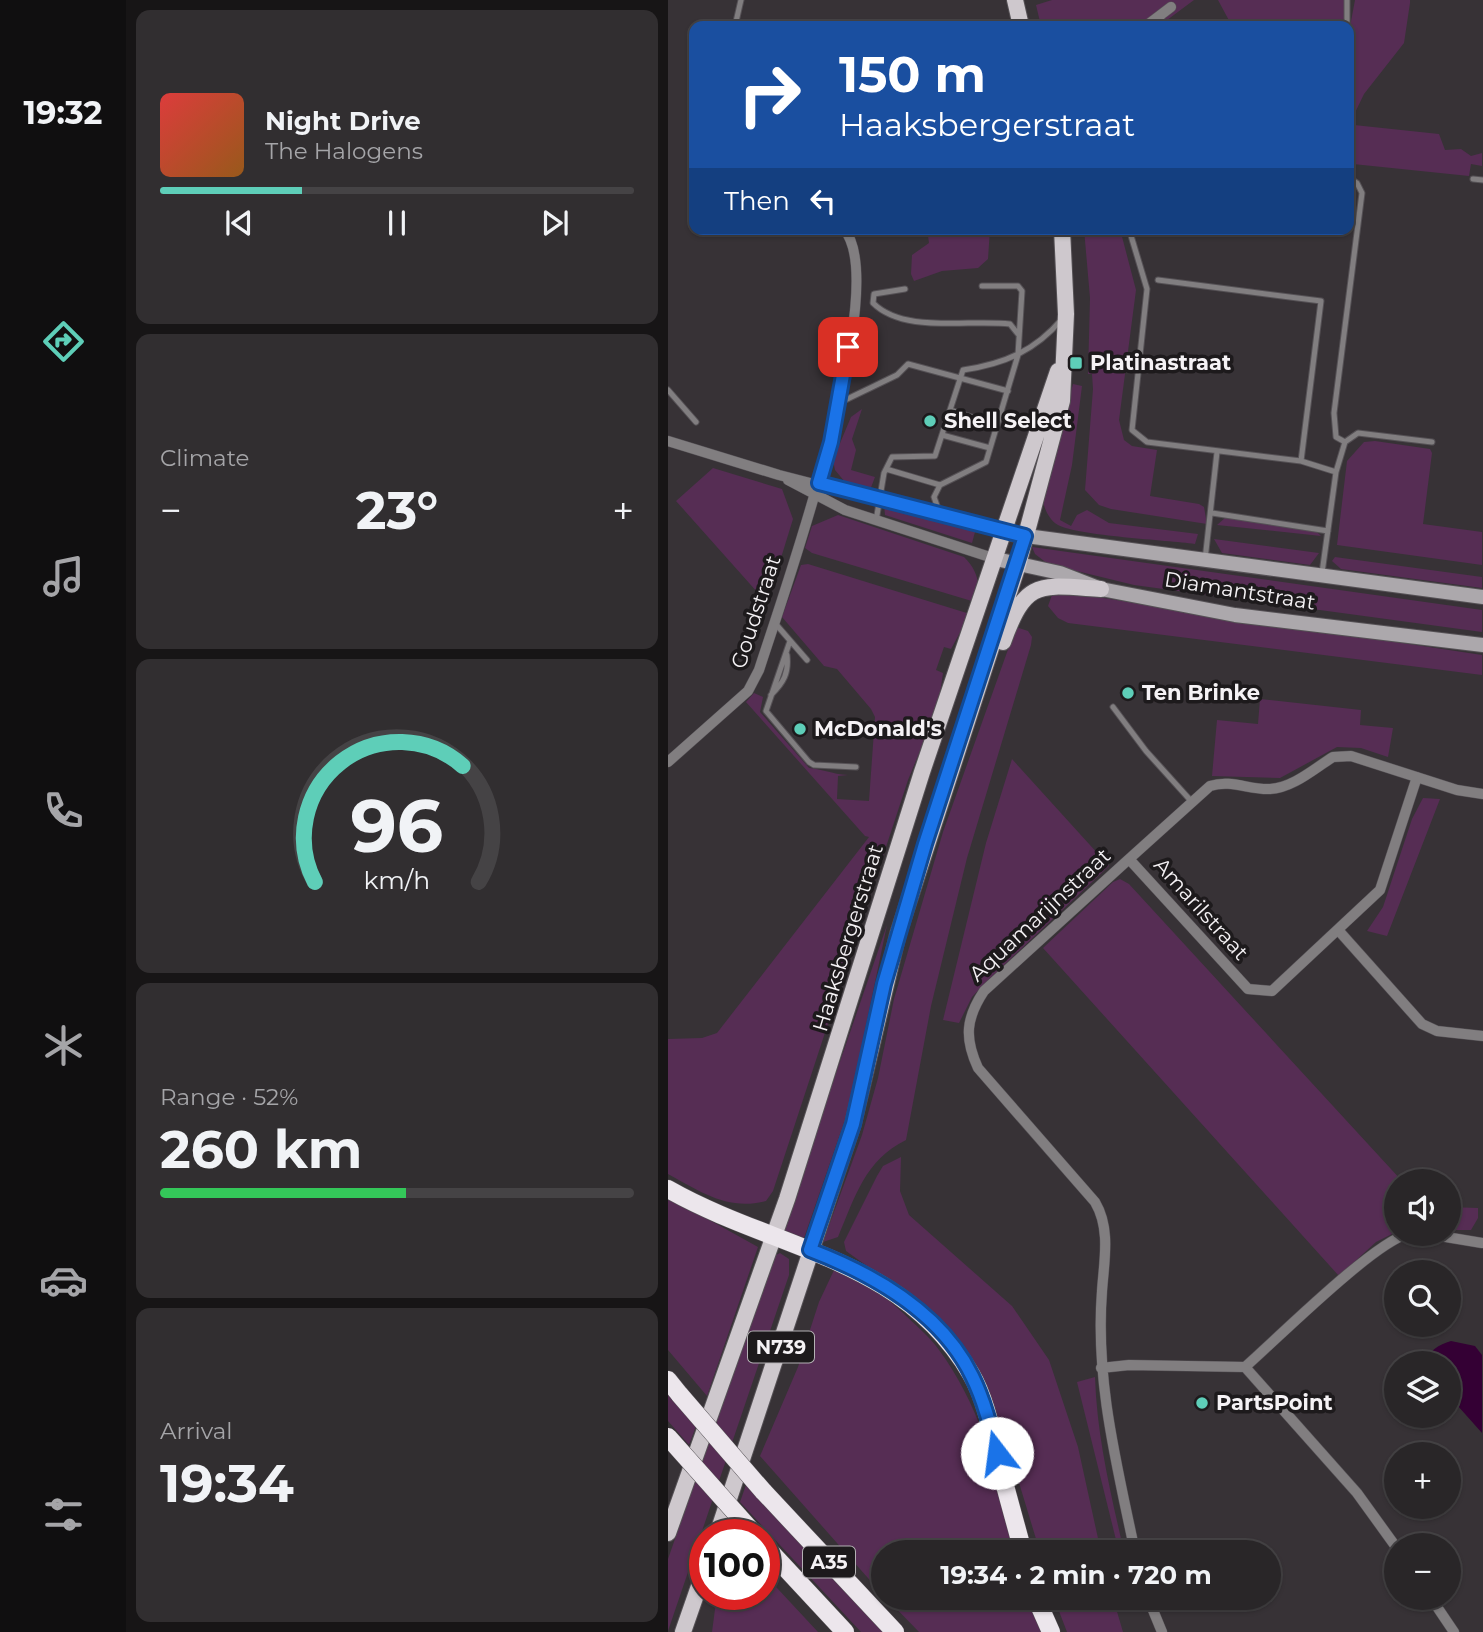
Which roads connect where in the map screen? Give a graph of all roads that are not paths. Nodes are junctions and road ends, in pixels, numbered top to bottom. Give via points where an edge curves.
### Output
1 (741, 0) edge
2 (1014, 0) edge
3 (1347, 0) edge
4 (1171, 8) dead end
5 (1161, 15) junction
6 (735, 21) edge
7 (1020, 21) edge
8 (1153, 21) edge
9 (1162, 21) edge
10 (1347, 21) edge
11 (1473, 179) dead end
12 (1482, 180) edge
13 (1354, 181) edge
14 (847, 235) edge
15 (1062, 235) edge
16 (1131, 235) edge
17 (1158, 280) dead end
18 (982, 286) dead end
19 (905, 289) dead end
20 (1066, 314) junction
21 (1019, 336) junction
22 (1064, 354) junction
23 (1018, 355) junction
24 (961, 378) junction
25 (668, 390) edge
26 (1008, 391) junction
27 (839, 403) junction
28 (950, 410) junction
29 (696, 422) dead end
30 (996, 425) junction
31 (942, 435) junction
32 (668, 441) edge
33 (1345, 442) junction
34 (1432, 442) dead end
35 (990, 448) junction
36 (1218, 452) junction
37 (1301, 461) junction
38 (886, 469) junction
39 (1336, 472) junction
40 (779, 475) junction
41 (819, 483) junction
42 (940, 485) junction
43 (815, 495) junction
44 (878, 500) junction
45 (1212, 513) junction
46 (941, 517) junction
47 (876, 521) junction
48 (1328, 531) junction
49 (1004, 533) junction
50 (1025, 536) junction
51 (996, 559) junction
52 (1205, 561) junction
53 (1018, 565) junction
54 (1322, 576) junction
55 (1101, 589) junction
56 (1482, 597) edge
57 (774, 622) junction
58 (790, 641) junction
59 (1482, 645) edge
60 (807, 660) dead end
61 (1113, 706) dead end
62 (955, 757) junction
63 (668, 762) edge
64 (856, 767) dead end
65 (1417, 777) junction
66 (1482, 794) edge
67 (1192, 802) junction
68 (1129, 859) junction
69 (1339, 931) junction
70 (1482, 1037) edge
71 (668, 1189) edge
72 (774, 1235) junction
73 (1461, 1239) edge
74 (1482, 1242) edge
75 (1384, 1246) edge
76 (810, 1250) junction
77 (1245, 1367) junction
78 (1101, 1368) junction
79 (668, 1380) edge
80 (668, 1437) edge
81 (722, 1519) edge
82 (741, 1519) edge
83 (668, 1533) edge
84 (1386, 1533) edge
85 (1020, 1540) edge
86 (1133, 1540) edge
87 (780, 1562) edge
88 (691, 1610) edge
89 (1042, 1610) edge
90 (1153, 1610) edge
91 (1439, 1610) edge
92 (683, 1632) edge
93 (845, 1632) edge
94 (895, 1632) edge
95 (1051, 1632) edge
96 (1162, 1632) edge
97 (1454, 1632) edge

1 - 6 lane
2 - 7 main road
3 - 10 lane
4 - 5 street
5 - 8 street
5 - 9 lane
11 - 12 lane
13 - 33 lane via 1362,192 1334,413 1336,437
14 - 27 street, Goudstraat via 856,252 858,280
15 - 20 main road, Haaksbergerstraat
16 - 36 lane via 1147,289 1132,430 1147,442
17 - 37 lane via 1321,301
18 - 21 lane via 1018,286 1022,291
19 - 21 lane via 880,290 874,293 873,303 882,312 917,320 1010,324
20 - 22 main road, Haaksbergerstraat
20 - 23 lane via 1047,337
21 - 23 lane
22 - 49 main road, Haaksbergerstraat
22 - 50 main road, Haaksbergerstraat via 1062,401
23 - 24 lane via 1002,363 963,370
23 - 26 lane
24 - 26 lane
24 - 27 lane via 908,364 897,375
24 - 28 lane
25 - 29 lane
26 - 30 lane
27 - 41 street, Goudstraat
28 - 30 lane
28 - 31 lane
30 - 35 lane
31 - 35 lane
31 - 38 lane via 935,456 892,457
32 - 40 street
33 - 34 lane via 1358,433
33 - 39 lane
35 - 42 lane via 986,462
36 - 37 lane
36 - 45 lane
37 - 39 lane
38 - 42 lane
38 - 44 lane
39 - 48 lane
40 - 41 street
40 - 43 street
41 - 43 street, Goudstraat
41 - 44 street
42 - 46 lane via 934,497
43 - 47 street
43 - 57 street, Goudstraat
44 - 46 street
44 - 47 lane
45 - 48 lane
45 - 52 lane
46 - 49 street
47 - 51 street
48 - 54 lane
49 - 50 main road, Diamantstraat
49 - 51 main road, Haaksbergerstraat
50 - 52 main road, Diamantstraat
50 - 53 main road, Haaksbergerstraat
51 - 53 main road, Diamantstraat
51 - 72 main road, Haaksbergerstraat / N739
52 - 54 main road, Diamantstraat
53 - 55 main road, Diamantstraat via 1060,573
53 - 62 main road, Haaksbergerstraat
54 - 56 main road, Diamantstraat
55 - 59 main road, Diamantstraat via 1235,615
55 - 62 main road via 1056,586 1032,591 1022,599 972,733
57 - 58 lane
57 - 63 street, Goudstraat via 748,691
58 - 60 lane
58 - 64 lane via 765,707 768,716 814,765
61 - 67 lane
62 - 76 main road, Haaksbergerstraat / N739 via 884,984 853,1124
65 - 66 street, Amarilstraat
65 - 67 street, Amarilstraat via 1343,755 1279,788 1217,784
65 - 69 street, Amarilstraat via 1380,890
67 - 68 street, Amarilstraat
68 - 69 street, Amarilstraat via 1248,989 1272,991
68 - 78 street, Aquamarijnstraat via 984,991 967,1030 978,1068 1095,1202 1104,1220
69 - 70 street via 1422,1024 1437,1031
71 - 72 highway
72 - 76 highway
72 - 83 main road, Haaksbergerstraat / N739
73 - 74 street
75 - 77 street
76 - 81 main road, Haaksbergerstraat / N739
76 - 85 highway via 898,1292 946,1338 972,1375
77 - 78 street
77 - 84 street via 1357,1493
78 - 86 street, Aquamarijnstraat
79 - 94 highway, A35, bridge via 763,1491
80 - 82 highway, bridge
87 - 93 highway, A35
88 - 92 main road
89 - 95 highway
90 - 96 street
91 - 97 street

